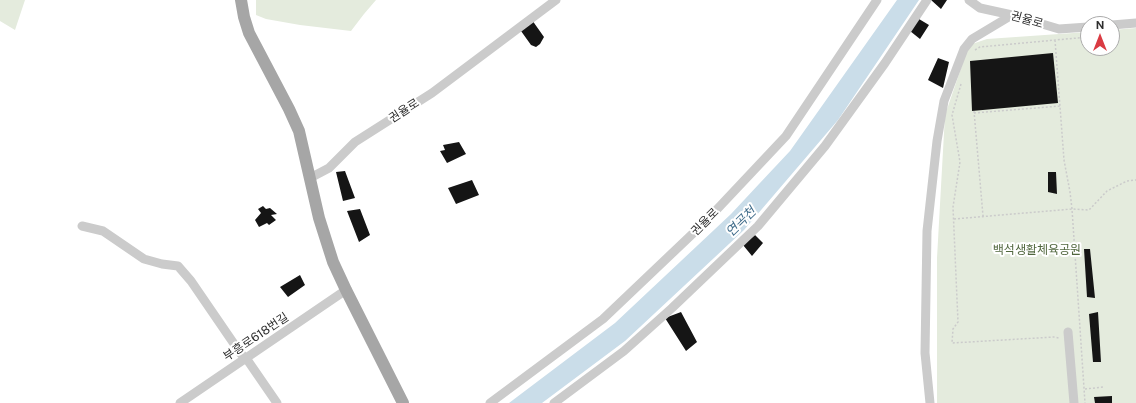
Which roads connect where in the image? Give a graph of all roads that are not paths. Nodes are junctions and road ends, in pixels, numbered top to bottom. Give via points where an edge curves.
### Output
1 (241, 0) edge
2 (556, 0) edge
3 (877, 0) edge
4 (927, 0) edge
5 (969, 0) edge
6 (1012, 15) junction
7 (1136, 23) edge
8 (1120, 24) edge
9 (1080, 28) edge
10 (310, 178) junction
11 (82, 226) dead end
12 (346, 290) junction
13 (1065, 335) road end
14 (246, 358) junction
15 (180, 403) edge
16 (277, 403) edge
17 (403, 403) edge
18 (490, 403) edge
19 (554, 403) edge
20 (930, 403) edge
21 (1074, 403) edge

1 - 10 main road via 249,33 299,130
2 - 10 street, 권율로 via 432,93 355,142 329,168
3 - 18 street, 권율로 via 786,136 706,221 603,319
4 - 19 street via 825,146 758,226 624,351
5 - 6 street, 권율로 via 980,8
6 - 9 street, 권율로 via 1059,29
6 - 20 street via 972,38 964,49 944,101 927,231 925,353
7 - 8 street
10 - 12 main road via 327,245
11 - 14 street via 103,231 144,259 178,266
12 - 14 street, 부흥로618번길
12 - 17 main road
13 - 21 street
14 - 15 street, 부흥로618번길
14 - 16 street

